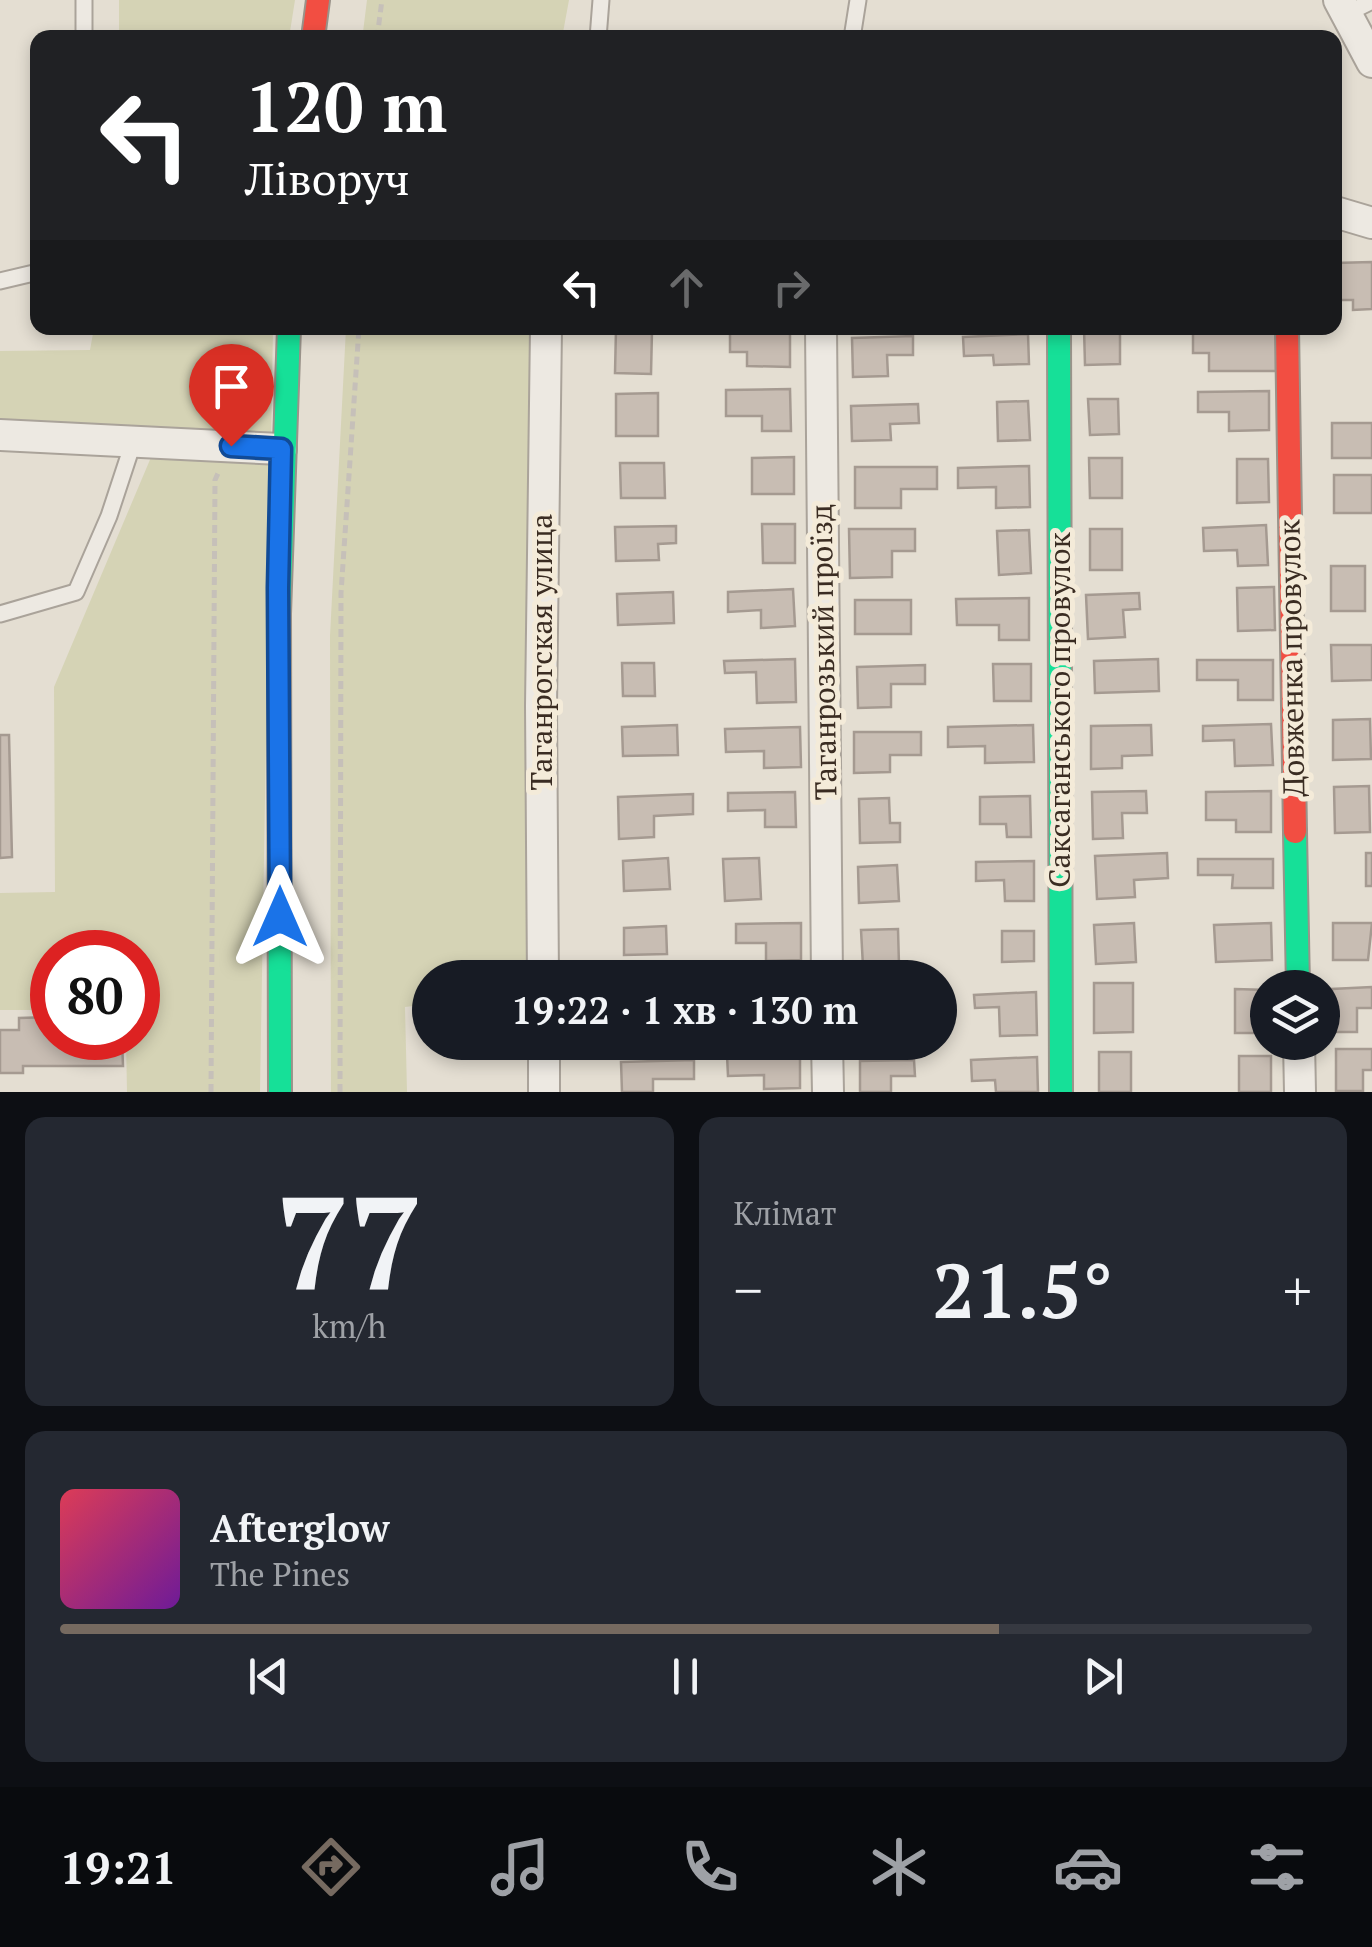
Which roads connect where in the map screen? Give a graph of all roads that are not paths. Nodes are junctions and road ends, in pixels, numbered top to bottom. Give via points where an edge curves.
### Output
1 (84, 0) edge
2 (318, 0) edge
3 (602, 0) edge
4 (858, 0) edge
5 (1352, 5) edge
6 (84, 30) edge
7 (315, 30) edge
8 (599, 30) edge
9 (853, 30) edge
10 (1372, 62) edge
11 (1342, 214) edge
12 (1372, 223) edge
13 (30, 274) edge
14 (0, 281) edge
15 (288, 335) edge
16 (546, 335) edge
17 (821, 335) edge
18 (1058, 335) edge
19 (1287, 335) edge
20 (0, 435) edge
21 (134, 440) junction
22 (281, 449) junction
23 (0, 614) edge
24 (543, 960) edge
25 (826, 960) edge
26 (1298, 970) edge
27 (544, 1060) edge
28 (827, 1060) edge
29 (1299, 1060) edge
30 (280, 1092) edge
31 (544, 1092) edge
32 (828, 1092) edge
33 (1061, 1092) edge
34 (1300, 1092) edge

1 - 6 lane
2 - 7 main road
3 - 8 lane
4 - 9 lane
5 - 10 street
11 - 12 street
13 - 14 lane
15 - 22 main road
16 - 24 street, Таганрогская улица
17 - 25 street, Таганрозький проїзд
18 - 33 main road, Саксаганського провулок
19 - 26 main road, Довженка провулок
20 - 21 street
21 - 22 street
21 - 23 lane via 76,592
22 - 30 main road
27 - 31 street
28 - 32 street
29 - 34 street

